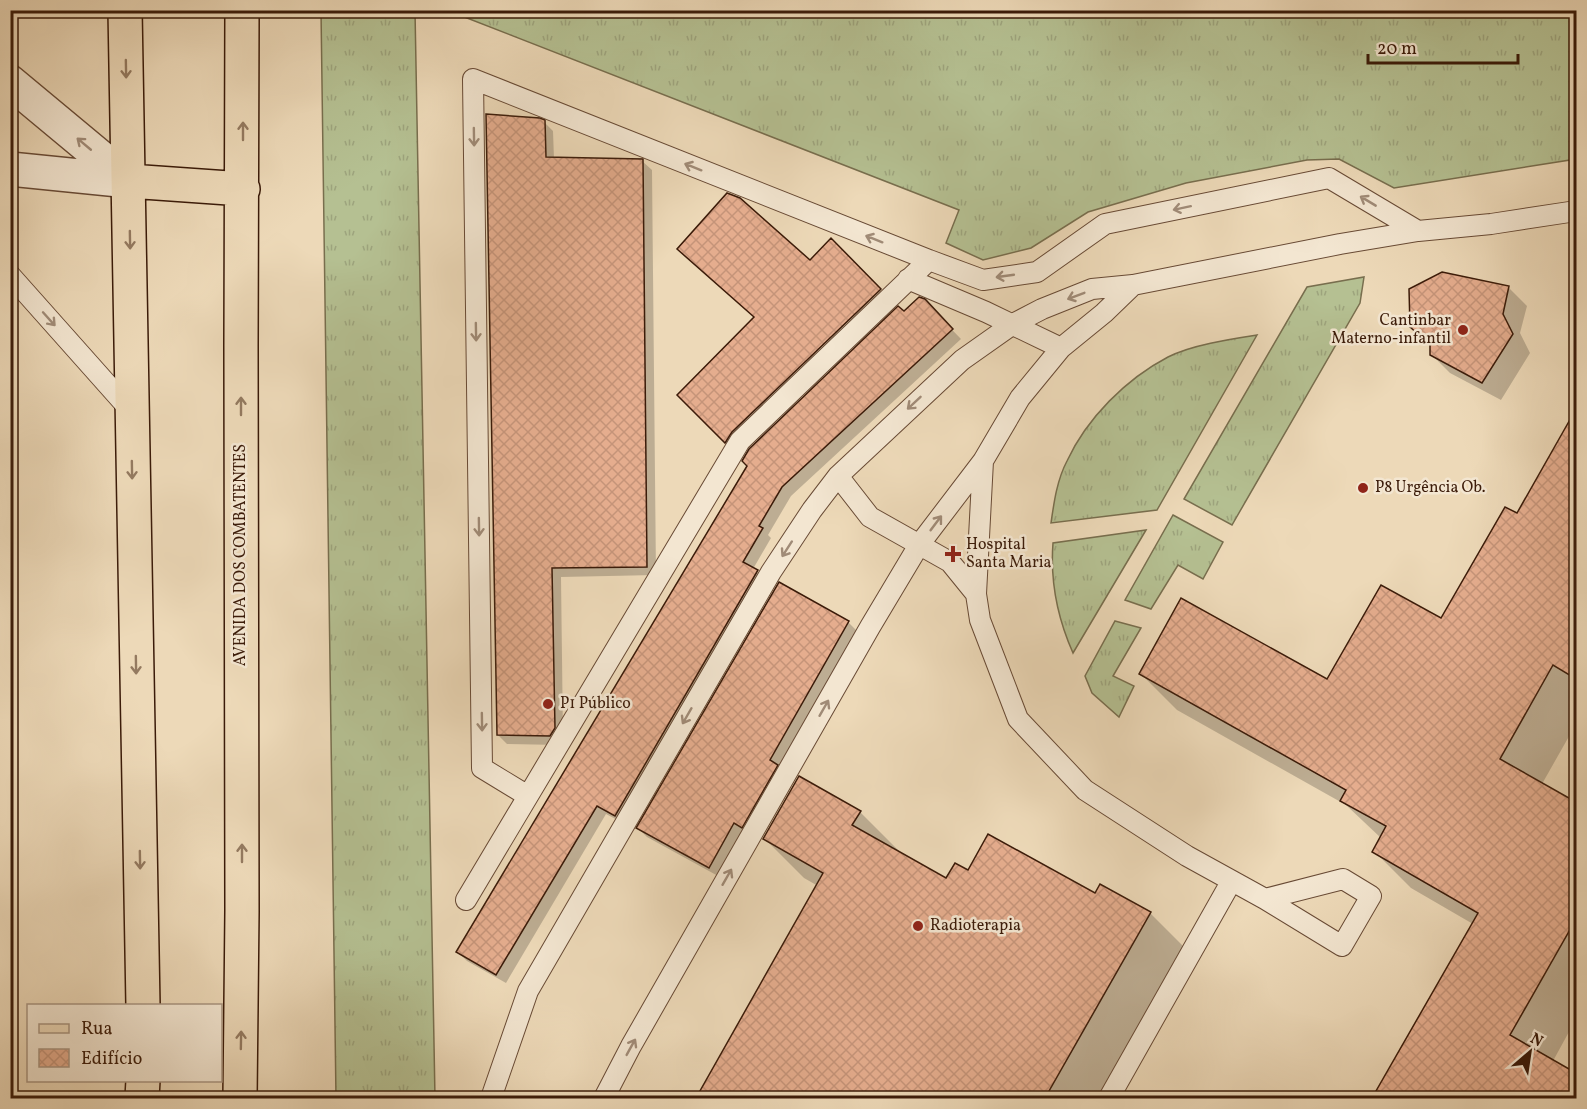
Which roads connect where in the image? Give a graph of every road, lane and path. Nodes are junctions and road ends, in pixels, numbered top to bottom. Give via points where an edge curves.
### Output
1 (125, 10) edge
2 (242, 10) edge
3 (10, 82) edge
4 (10, 169) edge
5 (129, 181) junction
6 (243, 189) junction
7 (1576, 211) edge
8 (1418, 231) junction
9 (929, 260) junction
10 (10, 275) edge
11 (908, 279) junction
12 (1133, 285) junction
13 (1013, 324) junction
14 (1061, 348) junction
15 (131, 411) junction
16 (983, 461) junction
17 (838, 476) junction
18 (919, 545) junction
19 (976, 594) junction
20 (528, 796) junction
21 (1231, 882) junction
22 (1265, 899) junction
23 (466, 900) dead end
24 (143, 1004) edge
25 (143, 1082) edge
26 (142, 1098) edge
27 (240, 1098) edge
28 (491, 1098) edge
29 (604, 1098) edge
30 (1109, 1098) edge

1 -> 5 main road
6 -> 2 main road, AVENIDA DOS COMBATENTES
5 -> 3 street
4 - 5 street
5 - 6 main road
5 -> 15 main road
27 -> 6 main road, AVENIDA DOS COMBATENTES
7 - 8 lane
8 -> 9 lane via 1329,178 1105,224 1037,272 982,280
8 - 12 lane
9 - 11 lane
9 -> 20 lane via 473,79 482,768
10 -> 15 lane
11 - 13 lane
11 - 20 lane via 740,441
12 -> 13 lane via 1092,289
12 - 14 lane
13 - 14 lane
13 -> 17 lane via 962,360
14 - 16 lane via 1020,398
15 -> 24 main road
18 -> 16 lane
16 - 19 lane
17 - 18 lane via 870,517
17 -> 28 lane via 771,573 528,991
18 - 19 lane via 950,562
29 -> 18 lane
19 - 21 lane via 980,620 1018,719 1085,790
20 - 23 lane
21 - 22 lane
21 - 30 lane
22 - 22 lane via 1342,946 1371,896 1343,879
25 - 26 main road

